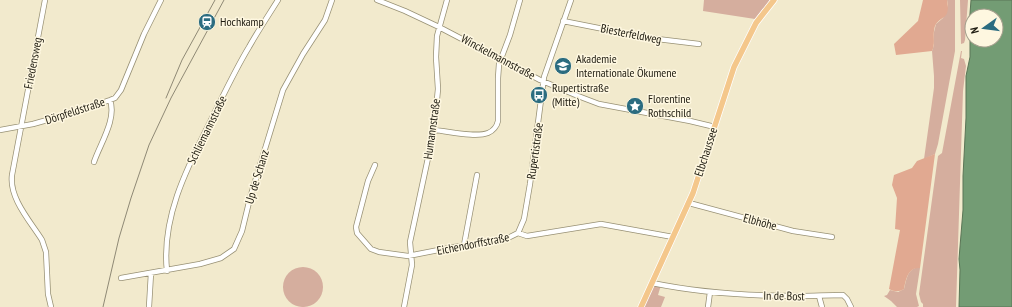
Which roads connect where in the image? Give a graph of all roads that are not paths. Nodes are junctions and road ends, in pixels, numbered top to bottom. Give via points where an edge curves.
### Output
1 (45, 0) edge
2 (161, 0) edge
3 (278, 0) edge
4 (332, 0) edge
5 (377, 0) edge
6 (446, 0) edge
7 (520, 0) edge
8 (571, 0) edge
9 (774, 0) edge
10 (564, 21) junction
11 (439, 27) junction
12 (699, 44) dead end
13 (500, 60) junction
14 (544, 82) junction
15 (110, 100) junction
16 (21, 127) junction
17 (715, 127) junction
18 (0, 130) edge
19 (434, 130) junction
20 (94, 162) dead end
21 (374, 165) dead end
22 (477, 175) dead end
23 (689, 203) junction
24 (518, 233) junction
25 (673, 237) junction
26 (832, 237) dead end
27 (464, 245) junction
28 (411, 256) junction
29 (167, 270) junction
30 (151, 273) junction
31 (121, 278) dead end
32 (652, 283) junction
33 (710, 292) junction
34 (819, 296) junction
35 (51, 307) edge
36 (149, 307) edge
37 (404, 307) edge
38 (641, 307) edge
39 (708, 307) edge
40 (822, 307) edge
41 (851, 307) edge

1 - 16 street, Friedensweg
2 - 15 street, Dörpfeldstraße via 121,90
3 - 29 street, Schliemannstraße via 249,47 187,169 172,218 167,246
4 - 29 street, Up de Schanz via 325,20 283,90 236,246 221,258
5 - 11 street, Winckelmannstraße
6 - 11 street, Humannstraße
7 - 13 street
8 - 10 street, Rupertistraße
9 - 17 main road, Elbchaussee via 756,23 743,48 731,75
10 - 12 street, Biesterfeldweg via 650,38
10 - 14 street, Rupertistraße via 545,72
11 - 13 street, Winckelmannstraße
11 - 19 street, Humannstraße via 438,89
13 - 14 street, Winckelmannstraße
13 - 19 street via 498,121 494,129 488,134
14 - 17 street, Winckelmannstraße via 599,104
14 - 24 street, Rupertistraße via 530,184 523,223
15 - 16 street, Dörpfeldstraße
15 - 20 street via 111,116
16 - 18 street, Dörpfeldstraße
16 - 35 street, Friedensweg via 12,188 44,244
17 - 23 main road, Elbchaussee
19 - 28 street, Humannstraße via 411,239
21 - 28 street, Eichendorffstraße via 356,227 357,233 371,249 393,255
22 - 27 street
23 - 25 main road, Elbchaussee
23 - 26 street, Elbhöhe via 793,231
24 - 25 street, Eichendorffstraße via 527,236 601,224
24 - 27 street, Eichendorffstraße via 506,239
25 - 32 main road, Elbchaussee
27 - 28 street, Eichendorffstraße
28 - 37 street, Humannstraße
29 - 30 street, Up de Schanz
30 - 31 street, Up de Schanz
30 - 36 street
32 - 33 street, In de Bost
32 - 38 main road, Elbchaussee
33 - 34 street, In de Bost
33 - 39 street
34 - 40 street
34 - 41 street, In de Bost via 843,295

